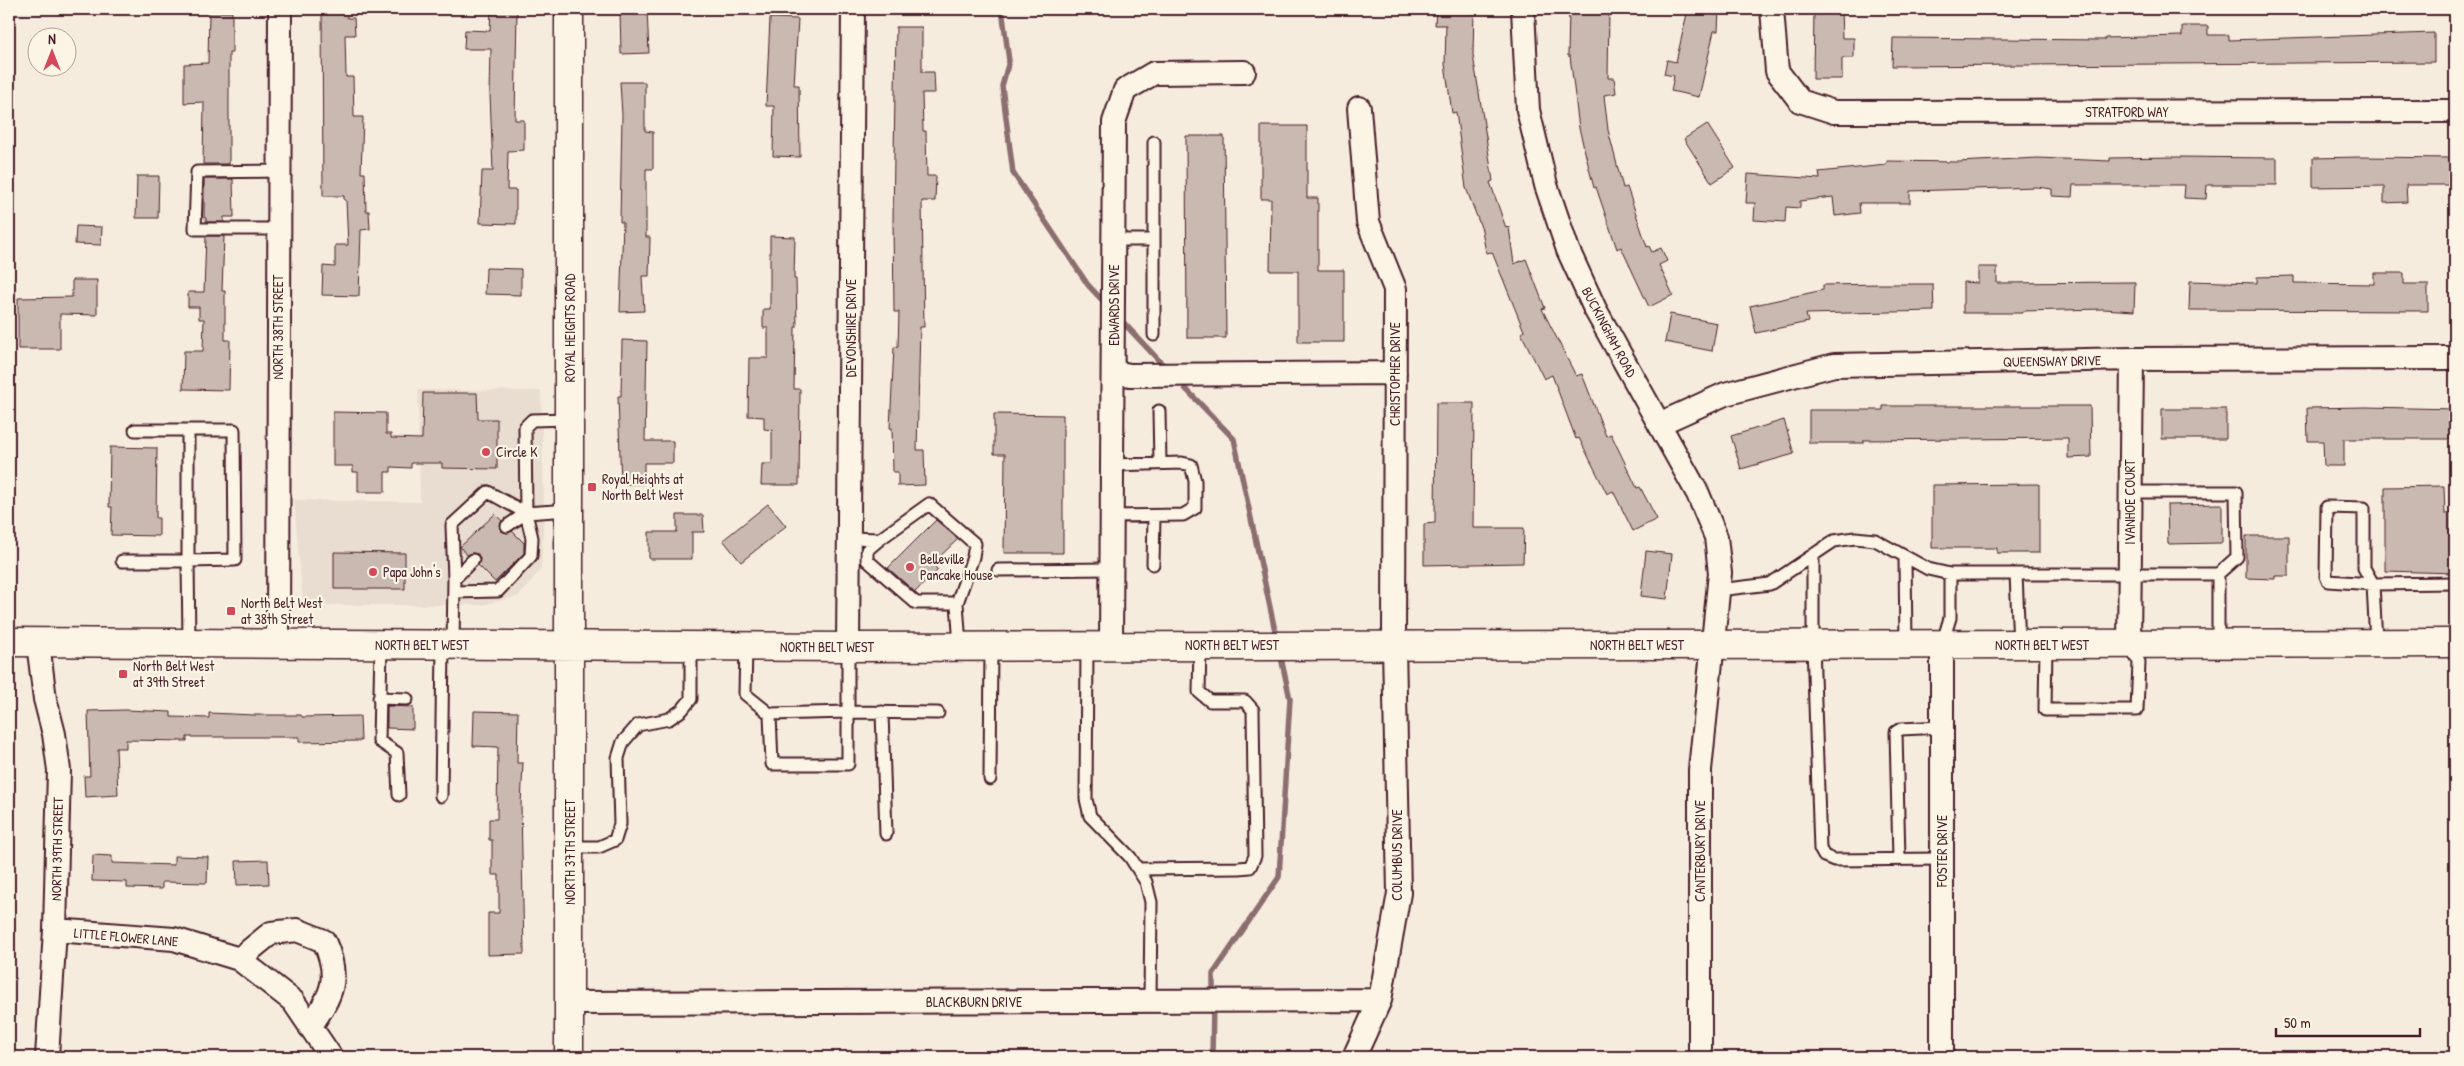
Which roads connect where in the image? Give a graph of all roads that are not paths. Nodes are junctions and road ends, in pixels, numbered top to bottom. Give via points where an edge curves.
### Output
1 (280, 9) edge
2 (569, 9) edge
3 (853, 9) edge
4 (1523, 9) edge
5 (1772, 9) edge
6 (1244, 72) dead end
7 (1359, 108) dead end
8 (2455, 111) edge
9 (1154, 142) dead end
10 (279, 171) junction
11 (279, 229) junction
12 (1114, 240) junction
13 (1154, 240) junction
14 (1154, 335) dead end
15 (2455, 358) edge
16 (2132, 359) junction
17 (1114, 372) junction
18 (1396, 374) junction
19 (1159, 411) dead end
20 (570, 419) junction
21 (1659, 424) junction
22 (134, 430) dead end
23 (188, 431) junction
24 (1160, 463) junction
25 (1113, 465) junction
26 (2130, 492) junction
27 (570, 509) junction
28 (526, 513) junction
29 (1112, 516) junction
30 (1154, 516) junction
31 (507, 526) dead end
32 (849, 538) junction
33 (880, 538) junction
34 (1813, 555) junction
35 (1905, 558) junction
36 (473, 560) dead end
37 (122, 561) dead end
38 (188, 561) junction
39 (1153, 564) dead end
40 (1112, 569) junction
41 (998, 570) dead end
42 (1950, 574) junction
43 (2016, 574) junction
44 (2130, 574) junction
45 (2218, 574) junction
46 (454, 579) junction
47 (2455, 583) edge
48 (2374, 584) junction
49 (1718, 590) junction
50 (455, 592) junction
51 (956, 603) junction
52 (9, 642) edge
53 (2455, 643) edge
54 (38, 644) junction
55 (189, 644) junction
56 (278, 644) junction
57 (1712, 644) junction
58 (2218, 644) junction
59 (2376, 644) junction
60 (381, 645) junction
61 (1200, 645) junction
62 (1394, 645) junction
63 (1813, 645) junction
64 (1906, 645) junction
65 (1942, 645) junction
66 (2032, 645) junction
67 (2129, 645) junction
68 (448, 646) junction
69 (571, 646) junction
70 (960, 646) junction
71 (991, 646) junction
72 (1099, 646) junction
73 (691, 647) junction
74 (746, 647) junction
75 (848, 647) junction
76 (379, 698) junction
77 (407, 698) dead end
78 (848, 712) junction
79 (882, 712) junction
80 (938, 713) dead end
81 (770, 714) junction
82 (1942, 727) junction
83 (990, 780) dead end
84 (399, 795) dead end
85 (441, 796) dead end
86 (886, 834) dead end
87 (570, 847) junction
88 (1942, 859) junction
89 (1899, 860) junction
90 (1138, 869) junction
91 (55, 930) junction
92 (239, 959) junction
93 (1380, 1000) junction
94 (1150, 1001) junction
95 (569, 1004) junction
96 (310, 1027) junction
97 (47, 1057) edge
98 (331, 1057) edge
99 (570, 1057) edge
100 (1354, 1057) edge
101 (1700, 1057) edge
102 (1942, 1057) edge

1 - 10 street, NORTH 38TH STREET
2 - 20 main road, ROYAL HEIGHTS ROAD
3 - 32 street, DEVONSHIRE DRIVE
4 - 21 street, BUCKINGHAM ROAD via 1528,110 1546,185 1568,250 1595,309
5 - 8 street, STRATFORD WAY via 1777,71 1800,102 1834,112
6 - 12 street, EDWARDS DRIVE via 1154,73 1125,90 1114,122
7 - 18 street, CHRISTOPHER DRIVE via 1368,222 1395,289
9 - 13 lane
10 - 11 street, NORTH 38TH STREET
10 - 11 lane via 197,172 195,230
11 - 56 street, NORTH 38TH STREET
12 - 13 lane
12 - 17 street, EDWARDS DRIVE
13 - 14 lane
15 - 16 street, QUEENSWAY DRIVE
16 - 21 street, QUEENSWAY DRIVE via 1834,365 1725,394
16 - 26 street, IVANHOE COURT
17 - 18 street via 1130,375
17 - 25 street, EDWARDS DRIVE
18 - 62 street, CHRISTOPHER DRIVE
19 - 24 lane
20 - 27 main road, ROYAL HEIGHTS ROAD
20 - 28 lane via 532,420 525,427
21 - 49 street, BUCKINGHAM ROAD via 1698,494 1716,537 1720,573
22 - 23 lane
23 - 38 lane
23 - 38 lane via 234,430 235,560
24 - 25 lane
24 - 30 lane via 1191,465 1195,481 1195,508 1183,515
25 - 29 street, EDWARDS DRIVE
26 - 44 street, IVANHOE COURT
26 - 45 lane via 2236,492 2236,557
27 - 28 lane
27 - 69 main road, ROYAL HEIGHTS ROAD
28 - 31 lane
28 - 46 lane via 488,492 452,525
28 - 50 lane via 532,538 531,556 498,591
29 - 30 lane
29 - 40 street, EDWARDS DRIVE
30 - 39 lane
32 - 33 lane
32 - 75 street, DEVONSHIRE DRIVE
33 - 51 lane via 867,550 867,560 916,604
33 - 51 lane via 929,504 975,544
34 - 35 lane via 1834,541 1855,538 1875,540
34 - 49 lane via 1770,584
34 - 63 lane
35 - 42 lane via 1928,569
35 - 64 lane
36 - 46 lane
37 - 38 lane
38 - 55 lane
40 - 41 lane
40 - 72 street, EDWARDS DRIVE
42 - 43 lane
42 - 65 lane via 1950,618
43 - 44 lane
43 - 66 lane
44 - 45 lane
44 - 67 street, IVANHOE COURT
45 - 58 lane
46 - 50 lane
47 - 48 lane
48 - 48 lane via 2328,581 2327,507 2364,508 2364,568
48 - 59 lane
49 - 57 street, BUCKINGHAM ROAD
50 - 68 lane
51 - 70 lane
52 - 54 main road, NORTH BELT WEST
53 - 59 main road, NORTH BELT WEST
54 - 55 main road, NORTH BELT WEST
54 - 91 street, NORTH 39TH STREET via 59,770
55 - 56 main road, NORTH BELT WEST
56 - 60 main road, NORTH BELT WEST
57 - 62 main road, NORTH BELT WEST
57 - 63 main road, NORTH BELT WEST
57 - 101 street, CANTERBURY DRIVE via 1700,770
58 - 59 main road, NORTH BELT WEST
58 - 67 main road, NORTH BELT WEST
60 - 68 main road, NORTH BELT WEST
60 - 76 lane
61 - 62 main road, NORTH BELT WEST
61 - 72 main road, NORTH BELT WEST
61 - 90 lane via 1199,692 1210,701 1245,701 1253,710 1255,856 1250,867
62 - 93 street, COLUMBUS DRIVE via 1399,893
63 - 64 main road, NORTH BELT WEST
63 - 89 lane via 1820,849 1824,856 1834,860
64 - 65 main road, NORTH BELT WEST
65 - 66 main road, NORTH BELT WEST
65 - 82 street, FOSTER DRIVE
66 - 67 main road, NORTH BELT WEST
66 - 67 lane via 2045,710 2137,710 2138,662
68 - 69 main road, NORTH BELT WEST
68 - 85 lane
69 - 73 main road, NORTH BELT WEST
69 - 87 main road, NORTH 37TH STREET
70 - 71 main road, NORTH BELT WEST
70 - 75 main road, NORTH BELT WEST
71 - 72 main road, NORTH BELT WEST
71 - 83 lane
72 - 90 lane via 1086,799 1090,816
73 - 74 main road, NORTH BELT WEST
73 - 87 lane via 691,700 668,719 638,725 623,742 618,758 620,824 615,840 599,847
74 - 75 main road, NORTH BELT WEST
74 - 81 lane via 745,694
75 - 78 lane
76 - 77 lane
76 - 84 lane via 378,741 397,753
78 - 79 lane
78 - 81 lane
78 - 81 lane via 848,764 772,764
79 - 80 lane
79 - 86 lane
82 - 88 street, FOSTER DRIVE
82 - 89 lane via 1896,732
87 - 95 main road, NORTH 37TH STREET
88 - 89 lane
88 - 102 street, FOSTER DRIVE
90 - 94 lane via 1146,882 1151,902
91 - 92 street, LITTLE FLOWER LANE via 174,939
91 - 97 street, NORTH 39TH STREET
92 - 96 street, LITTLE FLOWER LANE via 293,1001
92 - 96 street via 271,933 297,930 324,941 333,960 333,981 328,1002
93 - 94 street, BLACKBURN DRIVE
93 - 100 street, COLUMBUS DRIVE
94 - 95 street, BLACKBURN DRIVE
95 - 99 main road, NORTH 37TH STREET
96 - 98 street, LITTLE FLOWER LANE

